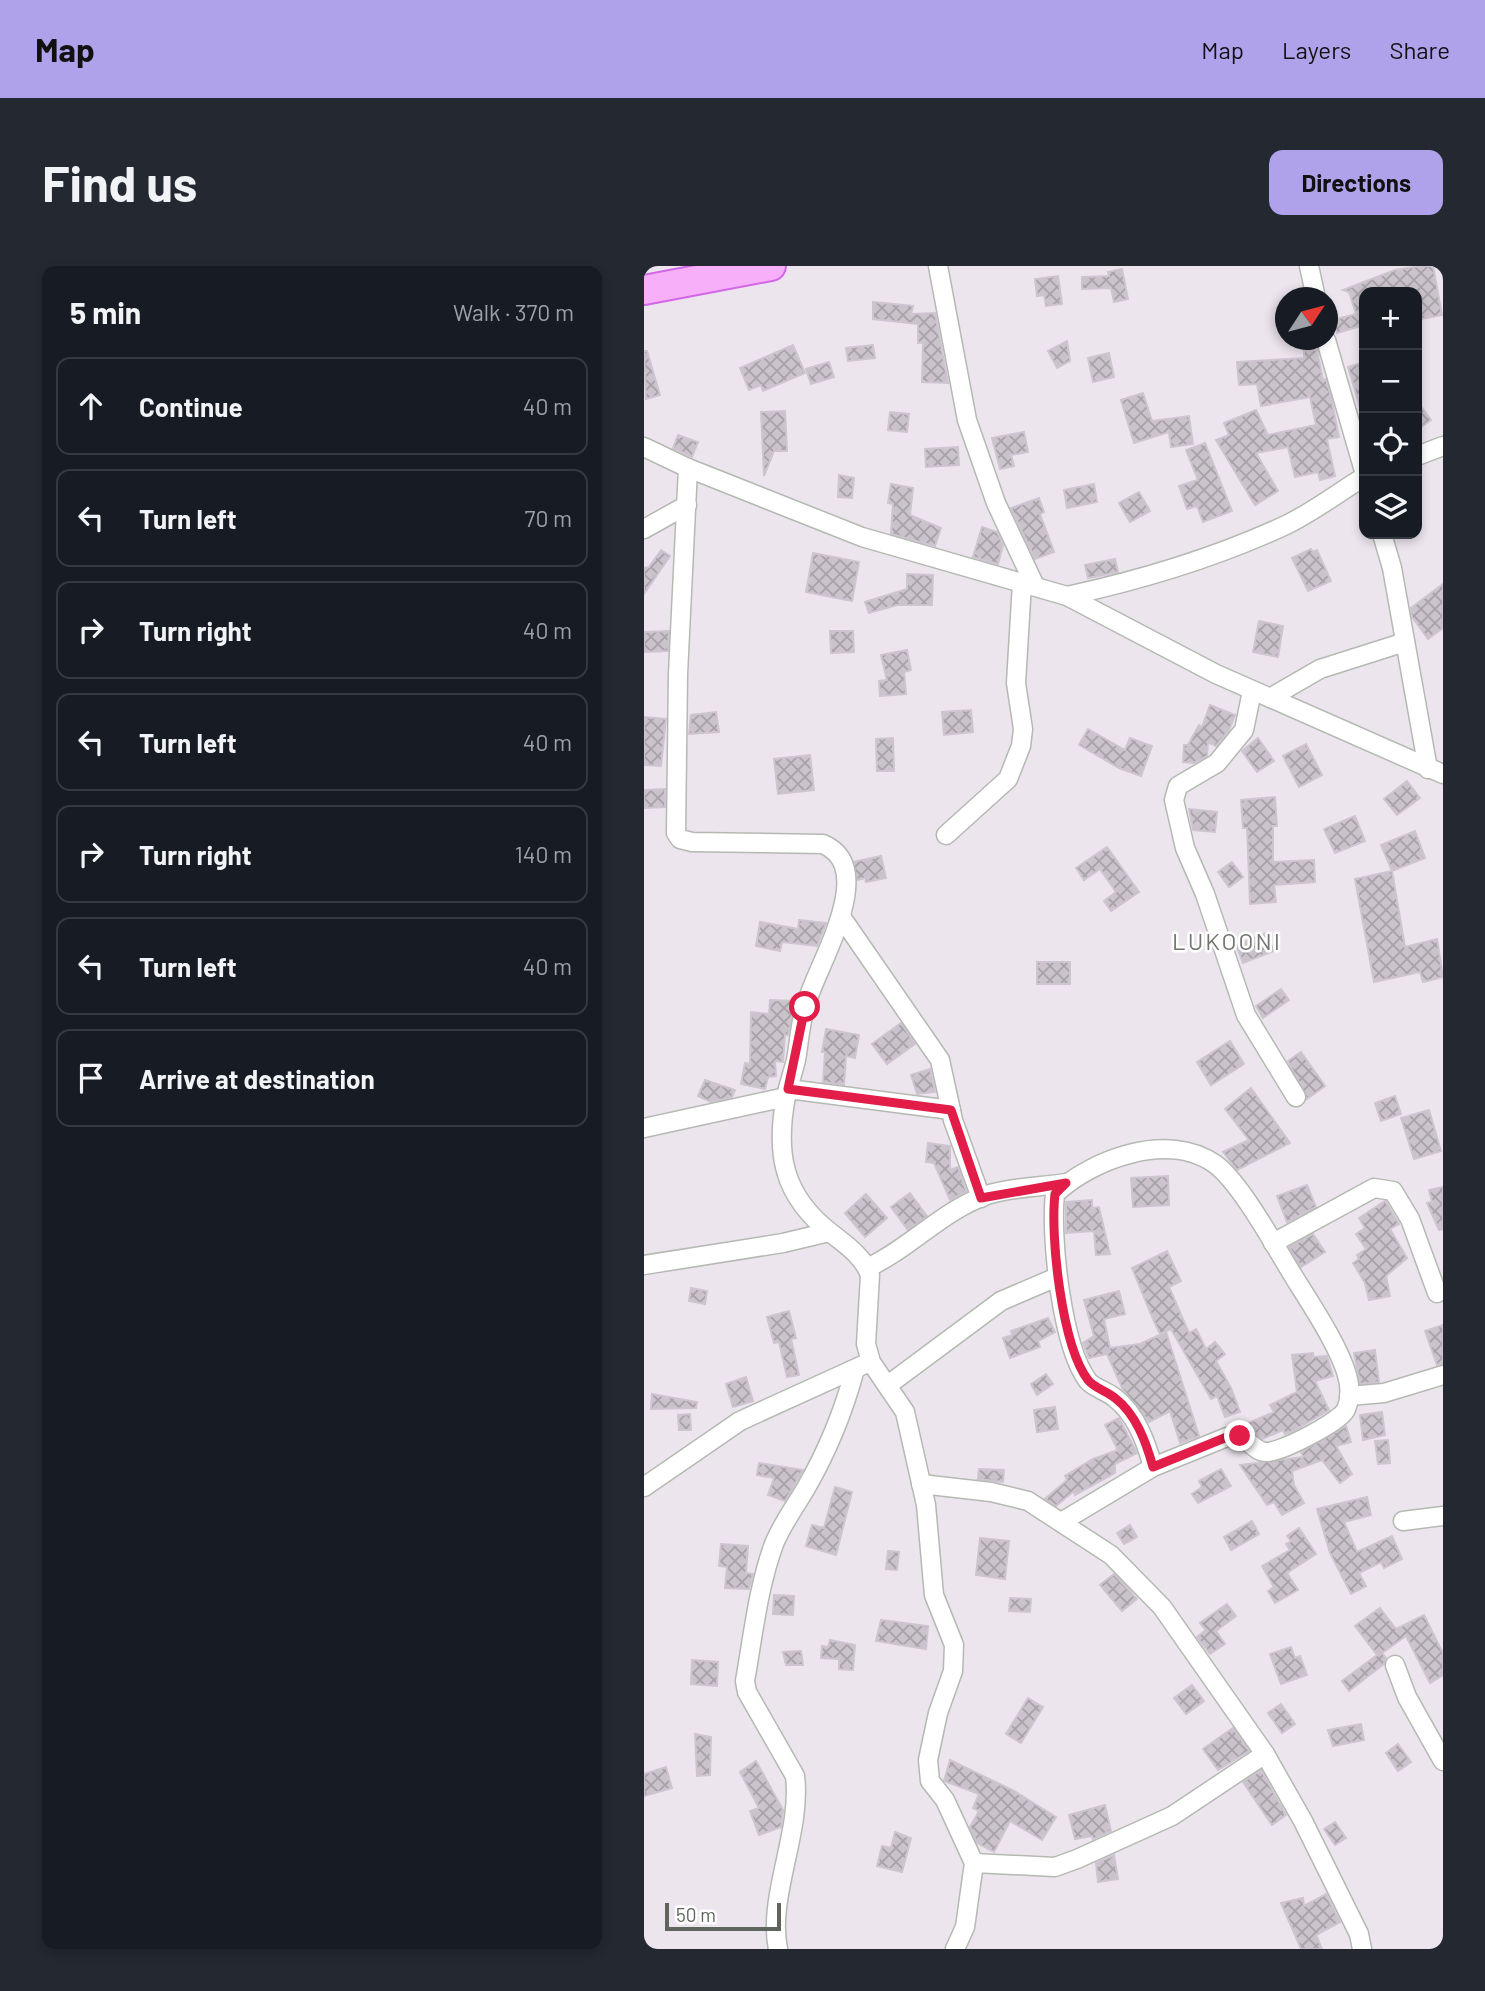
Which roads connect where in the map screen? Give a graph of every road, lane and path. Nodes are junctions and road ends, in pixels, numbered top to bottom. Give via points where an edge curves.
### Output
1 (771, 266) edge
2 (938, 266) edge
3 (1309, 266) edge
4 (740, 268) edge
5 (1314, 287) edge
6 (644, 290) edge
7 (1329, 350) edge
8 (1443, 446) edge
9 (644, 447) edge
10 (1359, 454) edge
11 (1422, 454) edge
12 (688, 468) junction
13 (1359, 480) edge
14 (687, 505) junction
15 (644, 529) edge
16 (1383, 539) edge
17 (1028, 584) junction
18 (1067, 596) junction
19 (1405, 642) junction
20 (1252, 691) junction
21 (1270, 698) junction
22 (1436, 771) edge
23 (946, 835) dead end
24 (842, 918) junction
25 (787, 1093) junction
26 (1296, 1097) dead end
27 (951, 1110) junction
28 (644, 1128) edge
29 (1066, 1183) junction
30 (981, 1198) junction
31 (829, 1232) junction
32 (1273, 1243) junction
33 (644, 1265) edge
34 (867, 1268) junction
35 (1057, 1277) junction
36 (1437, 1293) dead end
37 (863, 1365) junction
38 (1443, 1374) edge
39 (888, 1385) junction
40 (1349, 1396) junction
41 (1153, 1467) junction
42 (921, 1484) junction
43 (644, 1488) edge
44 (1443, 1516) edge
45 (1063, 1521) junction
46 (1403, 1521) dead end
47 (1395, 1665) dead end
48 (1265, 1754) junction
49 (1443, 1762) edge
50 (974, 1863) junction
51 (778, 1949) edge
52 (955, 1949) edge
53 (1362, 1949) edge

1 - 4 main road
2 - 17 street via 967,420
3 - 5 street
4 - 6 main road
7 - 10 street
8 - 11 street
9 - 12 street
12 - 14 street
12 - 17 street via 862,537
13 - 18 street via 1288,524 1118,585
14 - 15 street
14 - 24 street via 676,833 692,842 831,847 842,862
16 - 19 street
17 - 18 street
17 - 23 street via 1016,683 1021,746 1008,779
18 - 20 street
19 - 21 street via 1320,669
19 - 22 street
20 - 21 street
20 - 26 street via 1244,730 1217,763 1178,786 1174,800 1185,848 1246,1015
21 - 22 street
24 - 25 street via 805,1007
24 - 27 street via 940,1060
25 - 27 street
25 - 28 street
25 - 31 street via 782,1155 788,1182 804,1210
27 - 30 street
29 - 30 street
29 - 32 street via 1108,1158 1140,1151 1184,1152 1215,1164
29 - 35 street via 1055,1194 1053,1206
30 - 34 street
31 - 33 street
31 - 34 street
32 - 36 street via 1374,1188 1393,1191 1410,1219
32 - 40 street via 1322,1321 1348,1378
34 - 37 street
35 - 39 street via 1001,1301
35 - 41 street via 1077,1362 1090,1383 1126,1410 1145,1440
37 - 39 street
37 - 43 street via 740,1421
37 - 51 street via 806,1488 773,1546 745,1681 795,1776 796,1811 776,1928
38 - 40 street via 1384,1393
39 - 42 street via 905,1412
40 - 41 street via 1338,1418 1274,1451 1264,1452 1234,1435
41 - 45 street
42 - 45 street via 991,1492 1028,1502
42 - 50 street via 934,1595 954,1645 953,1671 928,1760 930,1781 945,1800
44 - 46 street
45 - 48 street via 1111,1555 1161,1607
47 - 49 street
48 - 50 street via 1172,1816 1077,1859 1055,1867
48 - 53 street via 1303,1821 1359,1934
50 - 52 street via 965,1927

